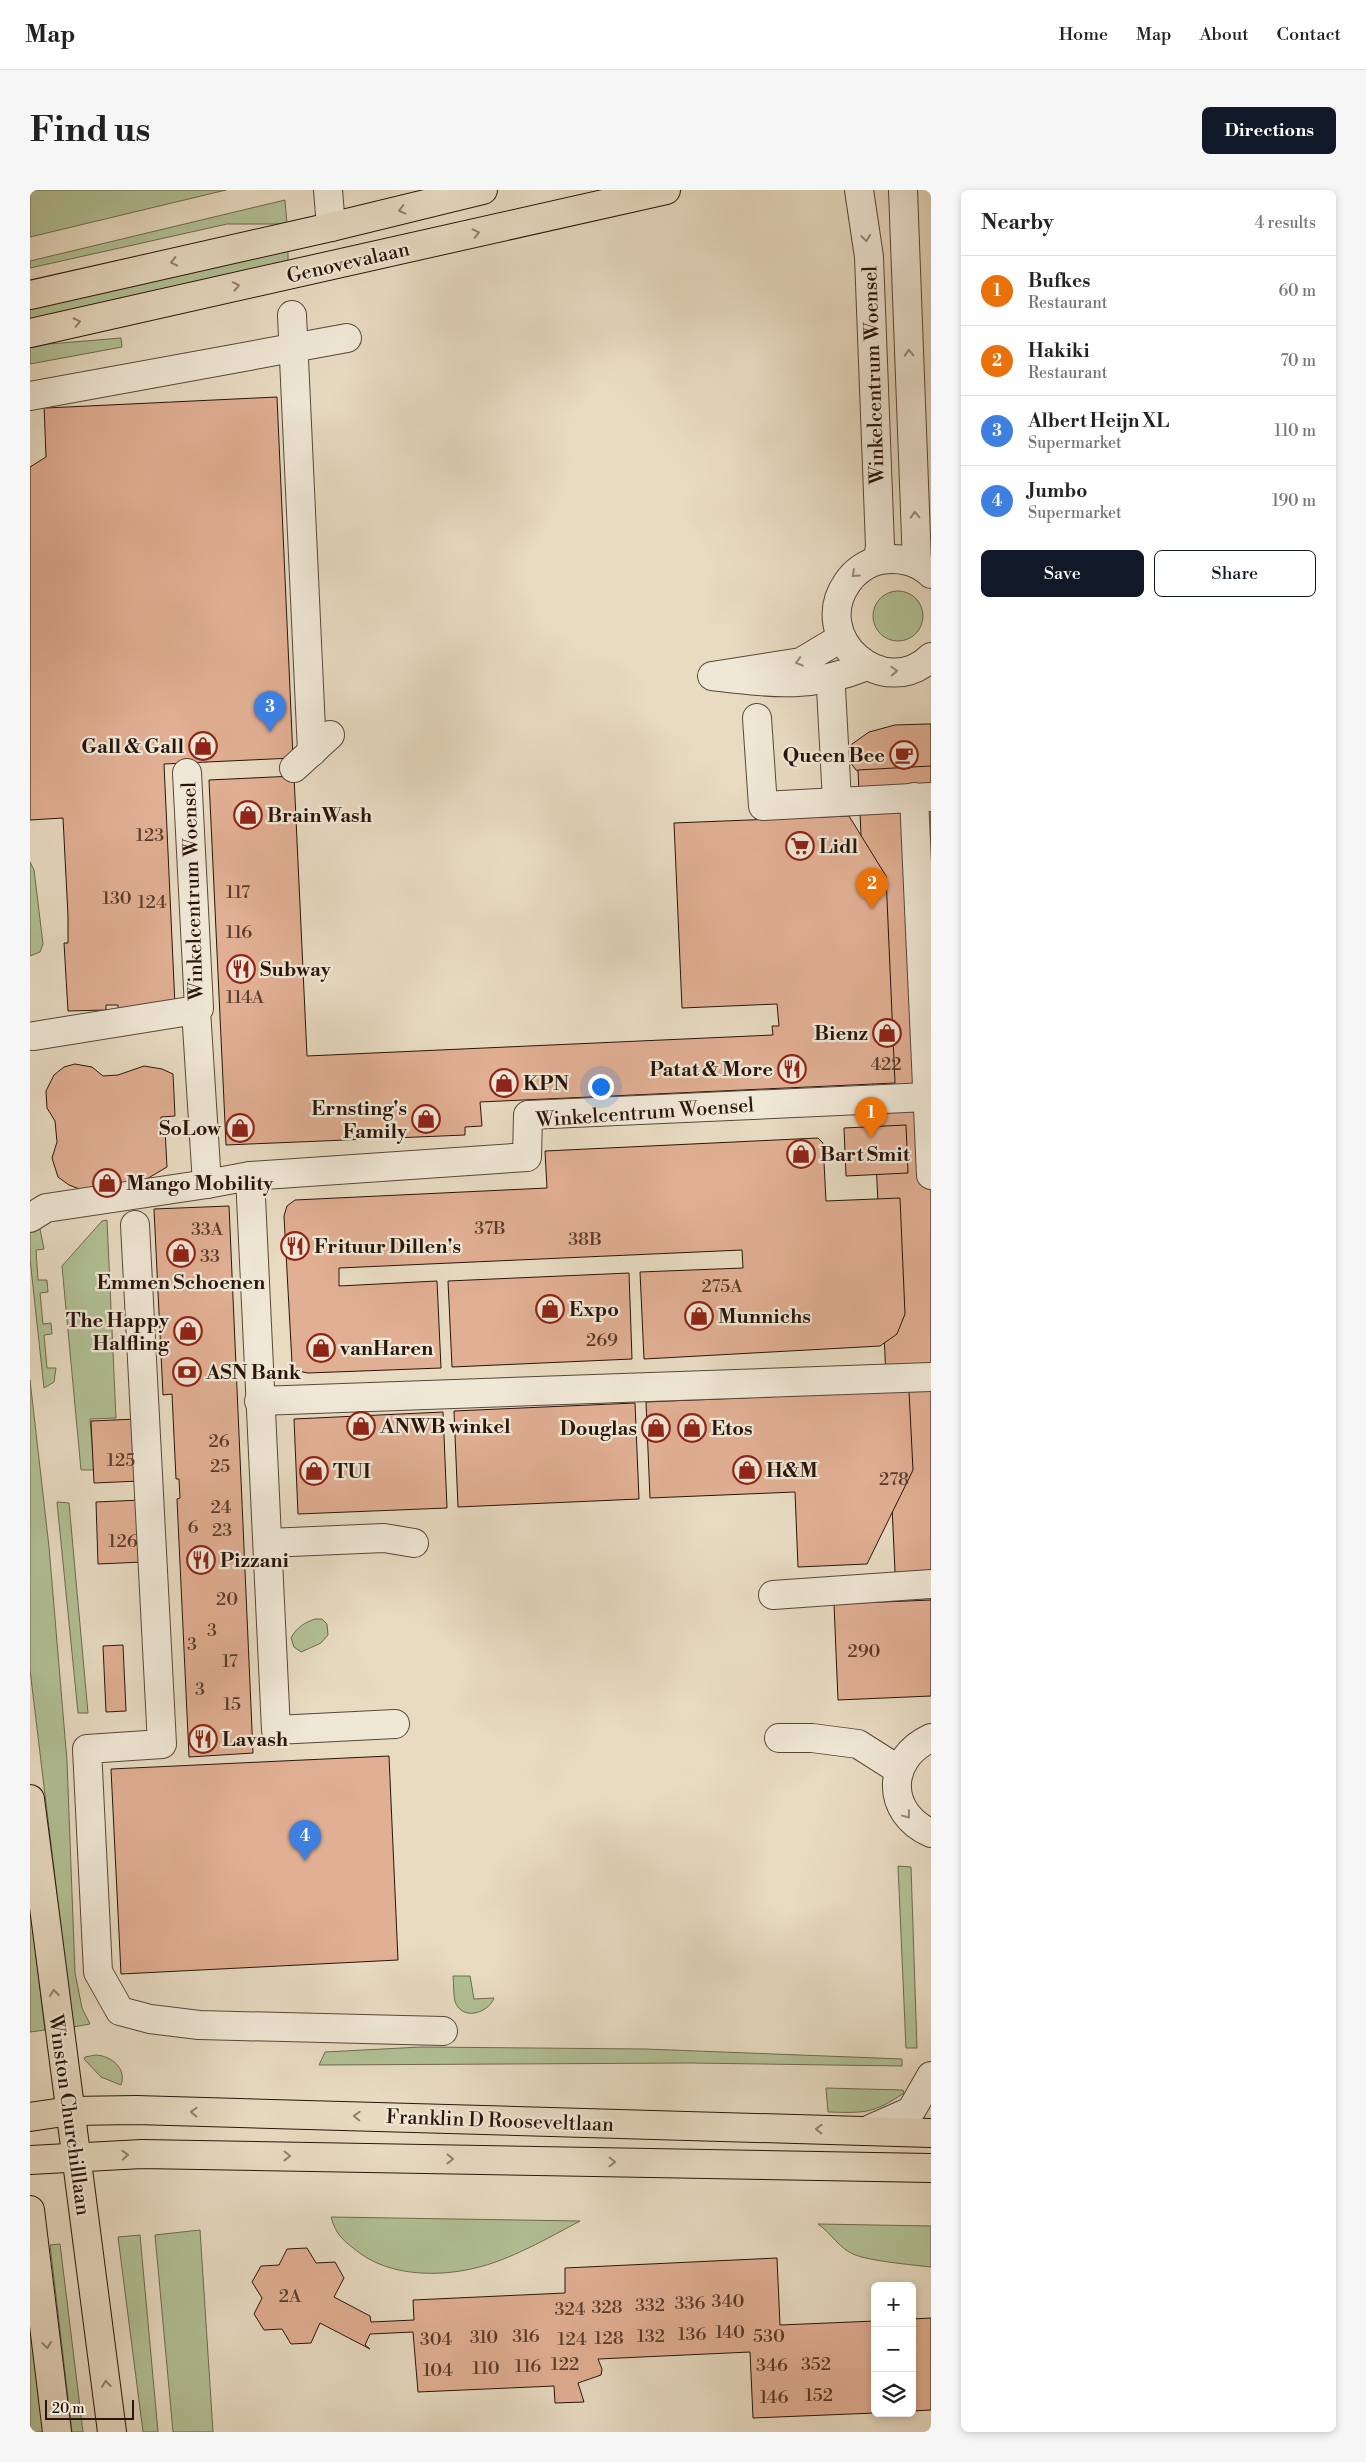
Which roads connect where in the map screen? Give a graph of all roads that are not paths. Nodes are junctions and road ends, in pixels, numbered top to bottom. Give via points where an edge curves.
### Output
1 (328, 190) edge
2 (483, 190) edge
3 (666, 190) edge
4 (859, 190) edge
5 (903, 190) edge
6 (331, 227) junction
7 (30, 295) edge
8 (292, 315) dead end
9 (30, 333) edge
10 (347, 338) dead end
11 (294, 348) junction
12 (30, 396) edge
13 (878, 560) junction
14 (924, 569) edge
15 (841, 638) junction
16 (931, 656) edge
17 (867, 666) junction
18 (831, 688) dead end
19 (757, 718) dead end
20 (312, 751) dead end
21 (188, 773) dead end
22 (923, 797) edge
23 (837, 801) junction
24 (196, 1010) junction
25 (34, 1036) dead end
26 (928, 1097) junction
27 (931, 1175) edge
28 (250, 1176) junction
29 (207, 1184) junction
30 (30, 1218) edge
31 (135, 1225) dead end
32 (931, 1377) edge
33 (259, 1401) junction
34 (414, 1542) dead end
35 (268, 1543) junction
36 (931, 1584) edge
37 (773, 1595) dead end
38 (395, 1724) dead end
39 (780, 1738) dead end
40 (931, 1738) edge
41 (899, 1770) junction
42 (30, 1799) edge
43 (931, 1833) edge
44 (443, 2031) dead end
45 (931, 2076) edge
46 (70, 2111) junction
47 (30, 2117) edge
48 (868, 2130) junction
49 (931, 2133) edge
50 (76, 2158) junction
51 (30, 2160) edge
52 (927, 2164) edge
53 (30, 2210) edge
54 (57, 2432) edge
55 (112, 2432) edge

1 - 6 street
2 -> 6 main road, Genovevalaan
9 -> 3 main road, Genovevalaan
4 -> 13 street, Winkelcentrum Woensel via 868,257
14 -> 5 street, Winkelcentrum Woensel
6 -> 7 main road, Genovevalaan
8 - 11 street
10 - 11 street
11 - 12 street
11 - 20 street
13 - 14 street via 891,558
13 -> 15 street via 857,572 841,591 837,606
15 - 17 street via 857,659
15 -> 17 street via 801,662 712,676 776,684 816,682
17 -> 16 street via 898,672 913,668
18 - 23 street
19 - 23 street via 763,806
21 - 24 street, Winkelcentrum Woensel via 199,1008
22 - 23 street
22 - 26 street
24 - 25 street, Winkelcentrum Woensel
24 - 29 street, Winkelcentrum Woensel
26 - 27 street
26 - 28 street, Winkelcentrum Woensel via 528,1115 527,1157
28 - 29 street, Winkelcentrum Woensel
28 - 33 street
29 - 30 street, Winkelcentrum Woensel via 46,1208
31 - 44 street via 162,1744 87,1750 98,1972 120,2011 150,2020 199,2025
32 - 33 street
33 - 35 street
34 - 35 street via 384,1538
35 - 38 street via 276,1730
36 - 37 street
39 - 41 street via 858,1744
40 - 41 street via 919,1743
41 -> 43 street via 896,1787 900,1804 908,1818
46 -> 42 main road, Winston Churchilllaan
45 - 48 street via 911,2110
46 - 47 main road, Franklin D Rooseveltlaan
48 -> 46 main road, Franklin D Rooseveltlaan via 136,2110
46 - 50 main road, Winston Churchilllaan
48 - 49 main road, Franklin D Rooseveltlaan
50 - 51 main road, Franklin D Rooseveltlaan
50 -> 52 main road, Franklin D Rooseveltlaan via 142,2154
55 -> 50 main road, Winston Churchilllaan
53 -> 54 main road

